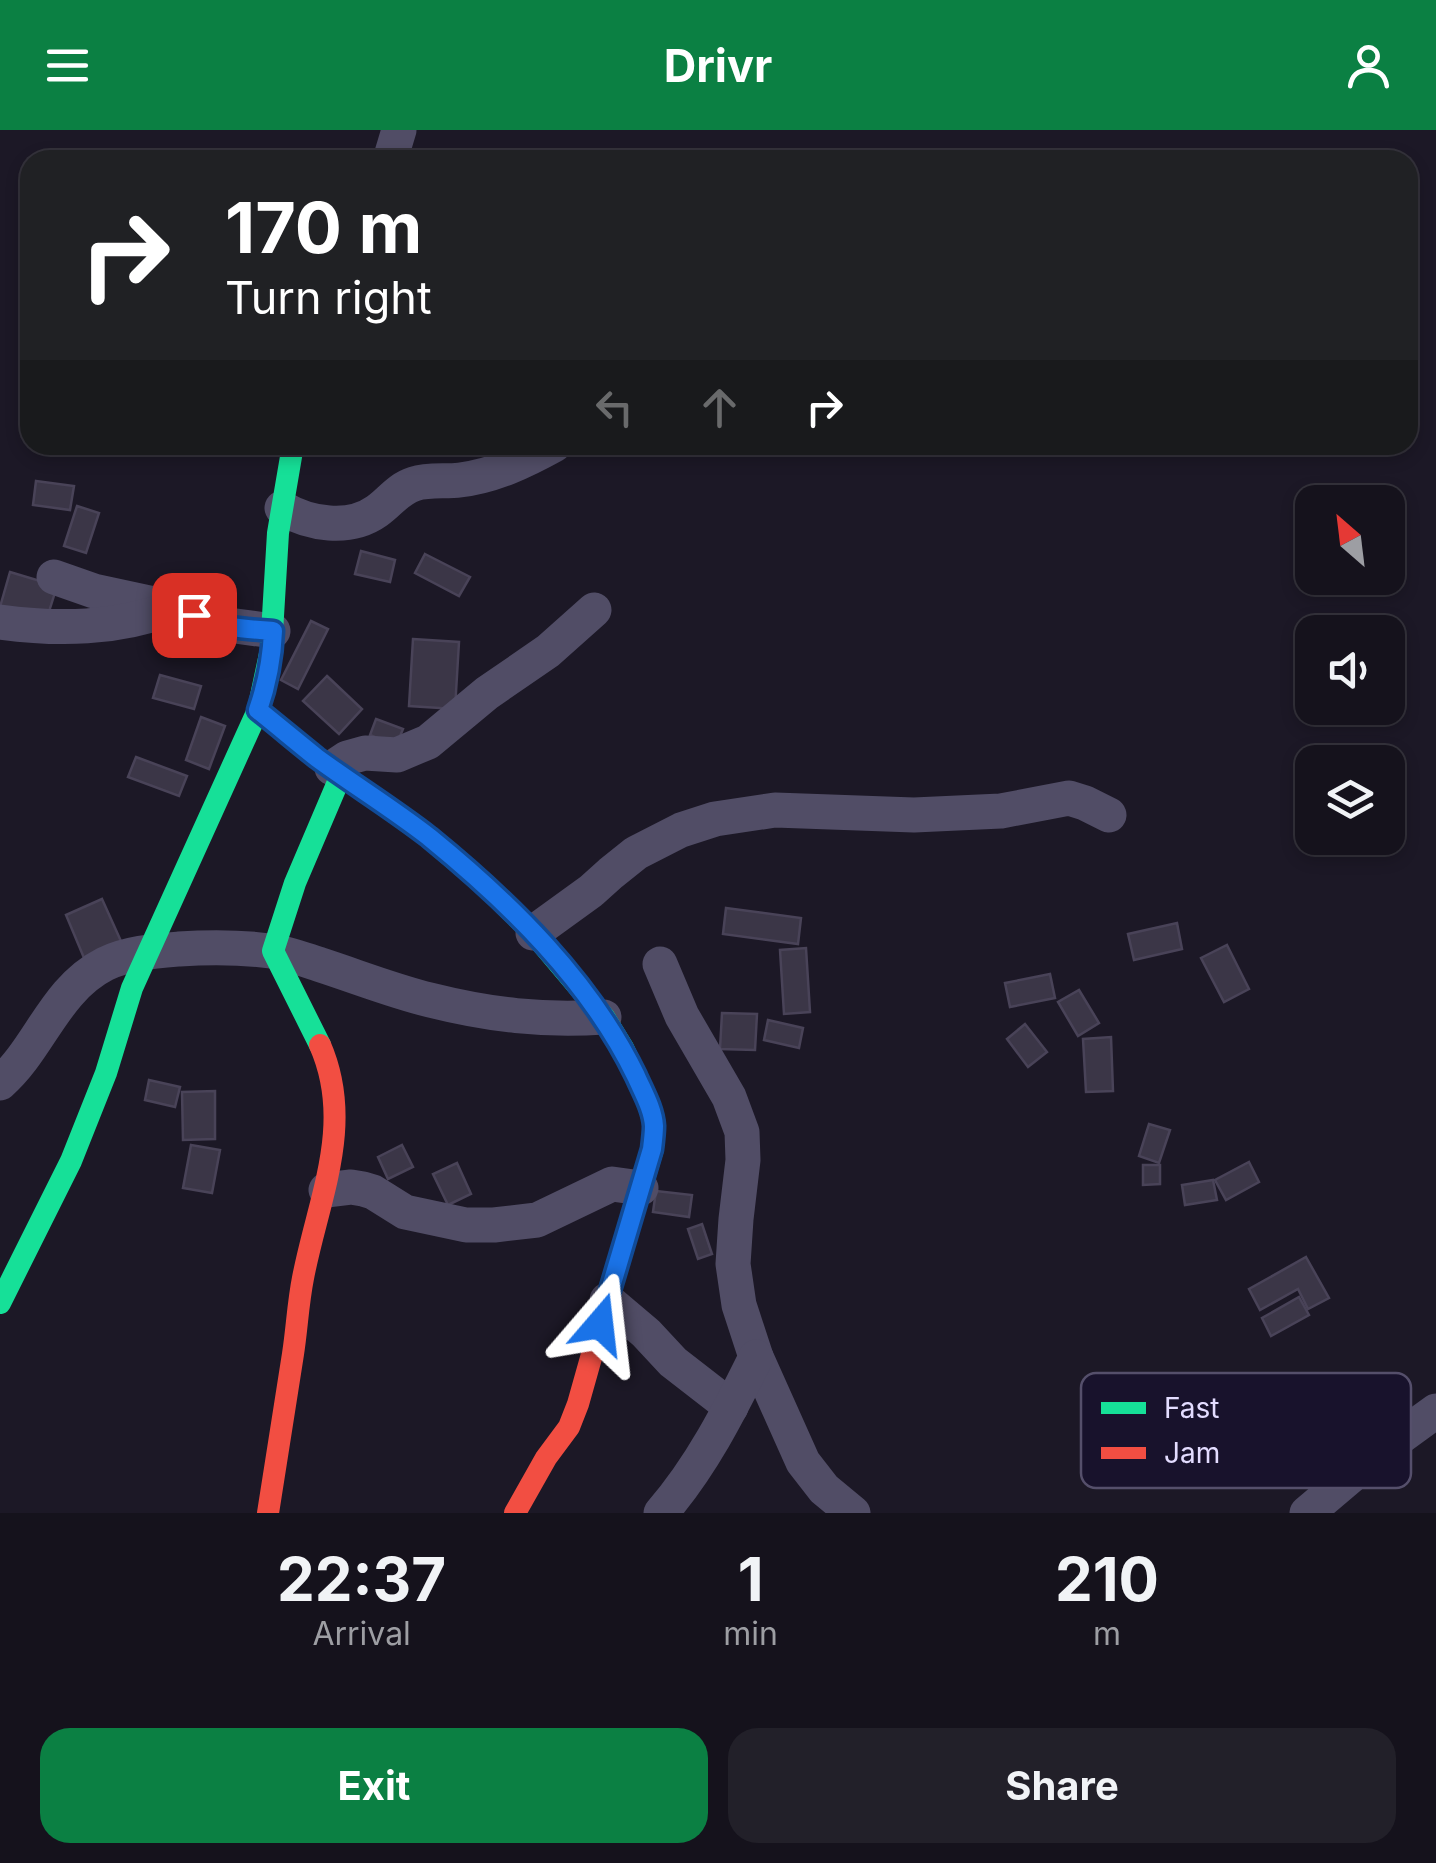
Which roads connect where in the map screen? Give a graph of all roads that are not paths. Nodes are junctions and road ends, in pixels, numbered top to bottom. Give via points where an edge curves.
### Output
1 (291, 455) edge
2 (536, 455) edge
3 (282, 508) junction
4 (54, 577) dead end
5 (173, 608) junction
6 (594, 610) dead end
7 (0, 622) edge
8 (273, 631) junction
9 (258, 710) junction
10 (336, 771) junction
11 (1108, 815) dead end
12 (533, 933) junction
13 (148, 951) junction
14 (272, 951) junction
15 (660, 964) dead end
16 (604, 1017) junction
17 (0, 1083) edge
18 (641, 1188) junction
19 (326, 1190) junction
20 (1, 1298) edge
21 (608, 1300) junction
22 (756, 1357) junction
23 (731, 1407) junction
24 (1436, 1410) edge
25 (1411, 1429) edge
26 (1337, 1488) edge
27 (268, 1513) edge
28 (515, 1513) edge
29 (661, 1513) edge
30 (852, 1513) edge
31 (1307, 1513) edge

1 - 3 street
2 - 3 street via 481,476 414,484 365,518 326,523
3 - 8 street
4 - 5 street
5 - 7 street via 114,625
5 - 8 street via 214,624
6 - 10 street via 428,742 397,754 365,752
8 - 9 street
9 - 10 street
9 - 13 street
10 - 12 street via 427,836
10 - 14 street
11 - 12 street via 1069,798 984,812 774,810 716,818 636,854
12 - 16 street
13 - 14 street
13 - 17 street via 84,978
13 - 20 street via 71,1161
14 - 16 street via 474,1010 522,1018
14 - 19 street via 331,1079 334,1141
15 - 22 street via 742,1132 733,1264
16 - 18 street via 654,1124
18 - 19 street via 612,1184 537,1220 494,1225 405,1212 363,1188
18 - 21 street
19 - 27 street via 302,1278
21 - 23 street
21 - 28 street via 570,1427
22 - 23 street
22 - 30 street via 804,1462
23 - 29 street
24 - 25 street
26 - 31 street

